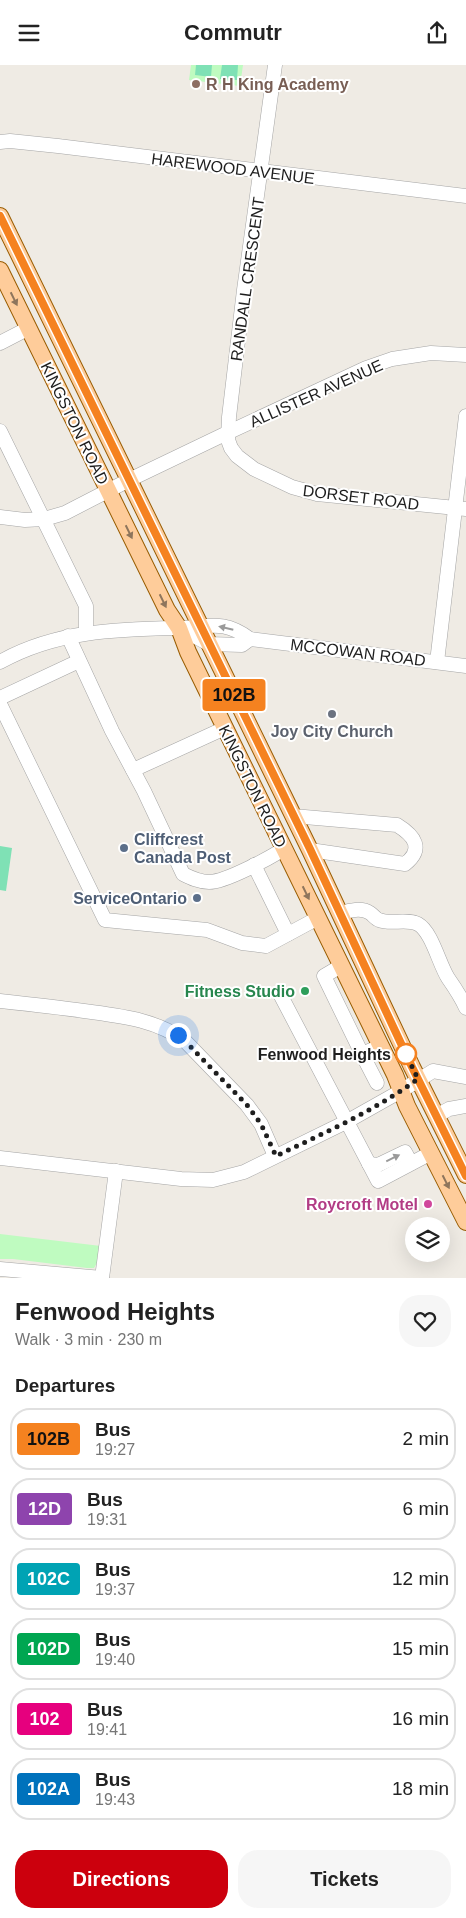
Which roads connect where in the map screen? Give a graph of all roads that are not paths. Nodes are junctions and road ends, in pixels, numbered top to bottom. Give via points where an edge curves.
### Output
1 (275, 65) edge
2 (0, 142) edge
3 (262, 172) junction
4 (466, 197) edge
5 (0, 216) edge
6 (0, 270) edge
7 (29, 328) junction
8 (0, 343) edge
9 (466, 355) edge
10 (466, 416) edge
11 (0, 431) edge
12 (227, 433) junction
13 (129, 479) junction
14 (108, 491) junction
15 (461, 509) edge
16 (0, 517) edge
17 (44, 519) junction
18 (199, 625) junction
19 (178, 628) junction
20 (86, 633) junction
21 (68, 636) junction
22 (250, 639) junction
23 (209, 644) junction
24 (80, 661) junction
25 (0, 662) edge
26 (437, 662) junction
27 (466, 666) edge
28 (0, 698) edge
29 (0, 704) edge
30 (224, 728) junction
31 (133, 770) junction
32 (293, 816) junction
33 (284, 849) junction
34 (310, 849) junction
35 (254, 865) junction
36 (340, 913) junction
37 (318, 918) junction
38 (288, 934) junction
39 (340, 966) junction
40 (280, 994) dead end
41 (0, 1001) edge
42 (466, 1008) edge
43 (381, 1046) junction
44 (362, 1054) junction
45 (466, 1077) edge
46 (418, 1079) junction
47 (377, 1083) dead end
48 (401, 1091) junction
49 (466, 1106) edge
50 (436, 1115) junction
51 (346, 1122) junction
52 (431, 1153) junction
53 (276, 1156) junction
54 (0, 1158) edge
55 (116, 1171) junction
56 (466, 1175) edge
57 (466, 1222) edge
58 (0, 1269) edge
59 (102, 1278) edge

1 - 3 street, RANDALL CRESCENT
2 - 3 street, HAREWOOD AVENUE via 58,146
3 - 4 street, HAREWOOD AVENUE
3 - 12 street, RANDALL CRESCENT
5 - 13 main road, KINGSTON ROAD
6 -> 7 main road, KINGSTON ROAD
7 - 8 street
7 - 14 main road, KINGSTON ROAD
9 - 12 street, ALLISTER AVENUE via 431,353 392,359
10 - 15 street
11 - 17 street
12 - 13 street
12 - 15 street, DORSET ROAD via 231,448 245,463 292,487
13 - 14 street
13 - 18 main road, KINGSTON ROAD
14 - 17 street via 65,513
14 -> 19 main road, KINGSTON ROAD
15 - 26 street
16 - 17 street
17 - 20 street via 86,606
18 - 19 street, MCCOWAN ROAD
22 -> 18 street, MCCOWAN ROAD via 238,631 212,624
18 - 23 main road, KINGSTON ROAD
19 - 20 street
19 - 23 street, MCCOWAN ROAD
19 - 30 main road, KINGSTON ROAD
20 - 21 street
21 - 24 street
21 - 25 street via 31,647
22 - 23 street, MCCOWAN ROAD via 242,645
22 - 26 street, MCCOWAN ROAD
23 - 32 main road, KINGSTON ROAD
24 - 28 street
24 - 31 street
26 - 27 street, MCCOWAN ROAD
29 - 38 street via 105,920 206,930 242,943 266,946
30 - 31 street
30 - 33 main road, KINGSTON ROAD
31 - 35 street via 183,874 194,880 210,882
32 - 34 main road, KINGSTON ROAD
32 - 34 street via 397,825 413,839 416,849 405,864
33 - 35 street
33 -> 37 main road, KINGSTON ROAD
34 - 36 main road, KINGSTON ROAD
35 - 38 street
36 - 42 street via 364,911 379,920 411,922 422,927
36 - 46 main road, KINGSTON ROAD
37 - 38 street
37 - 39 main road, KINGSTON ROAD
39 - 43 main road, KINGSTON ROAD
39 - 44 street via 324,976
40 - 51 street
41 - 53 street via 136,1018 178,1035 247,1105 261,1124
43 - 44 street
43 - 48 main road, KINGSTON ROAD
44 - 47 street
45 - 46 street via 433,1071
46 - 48 street
46 - 50 main road, KINGSTON ROAD
48 - 51 street
48 - 52 main road, KINGSTON ROAD
49 - 50 street
50 - 56 main road, KINGSTON ROAD
51 - 52 street via 378,1181
51 - 53 street
52 -> 57 main road, KINGSTON ROAD
53 - 55 street via 244,1172 213,1180
54 - 55 street
55 - 59 street
58 - 59 street

